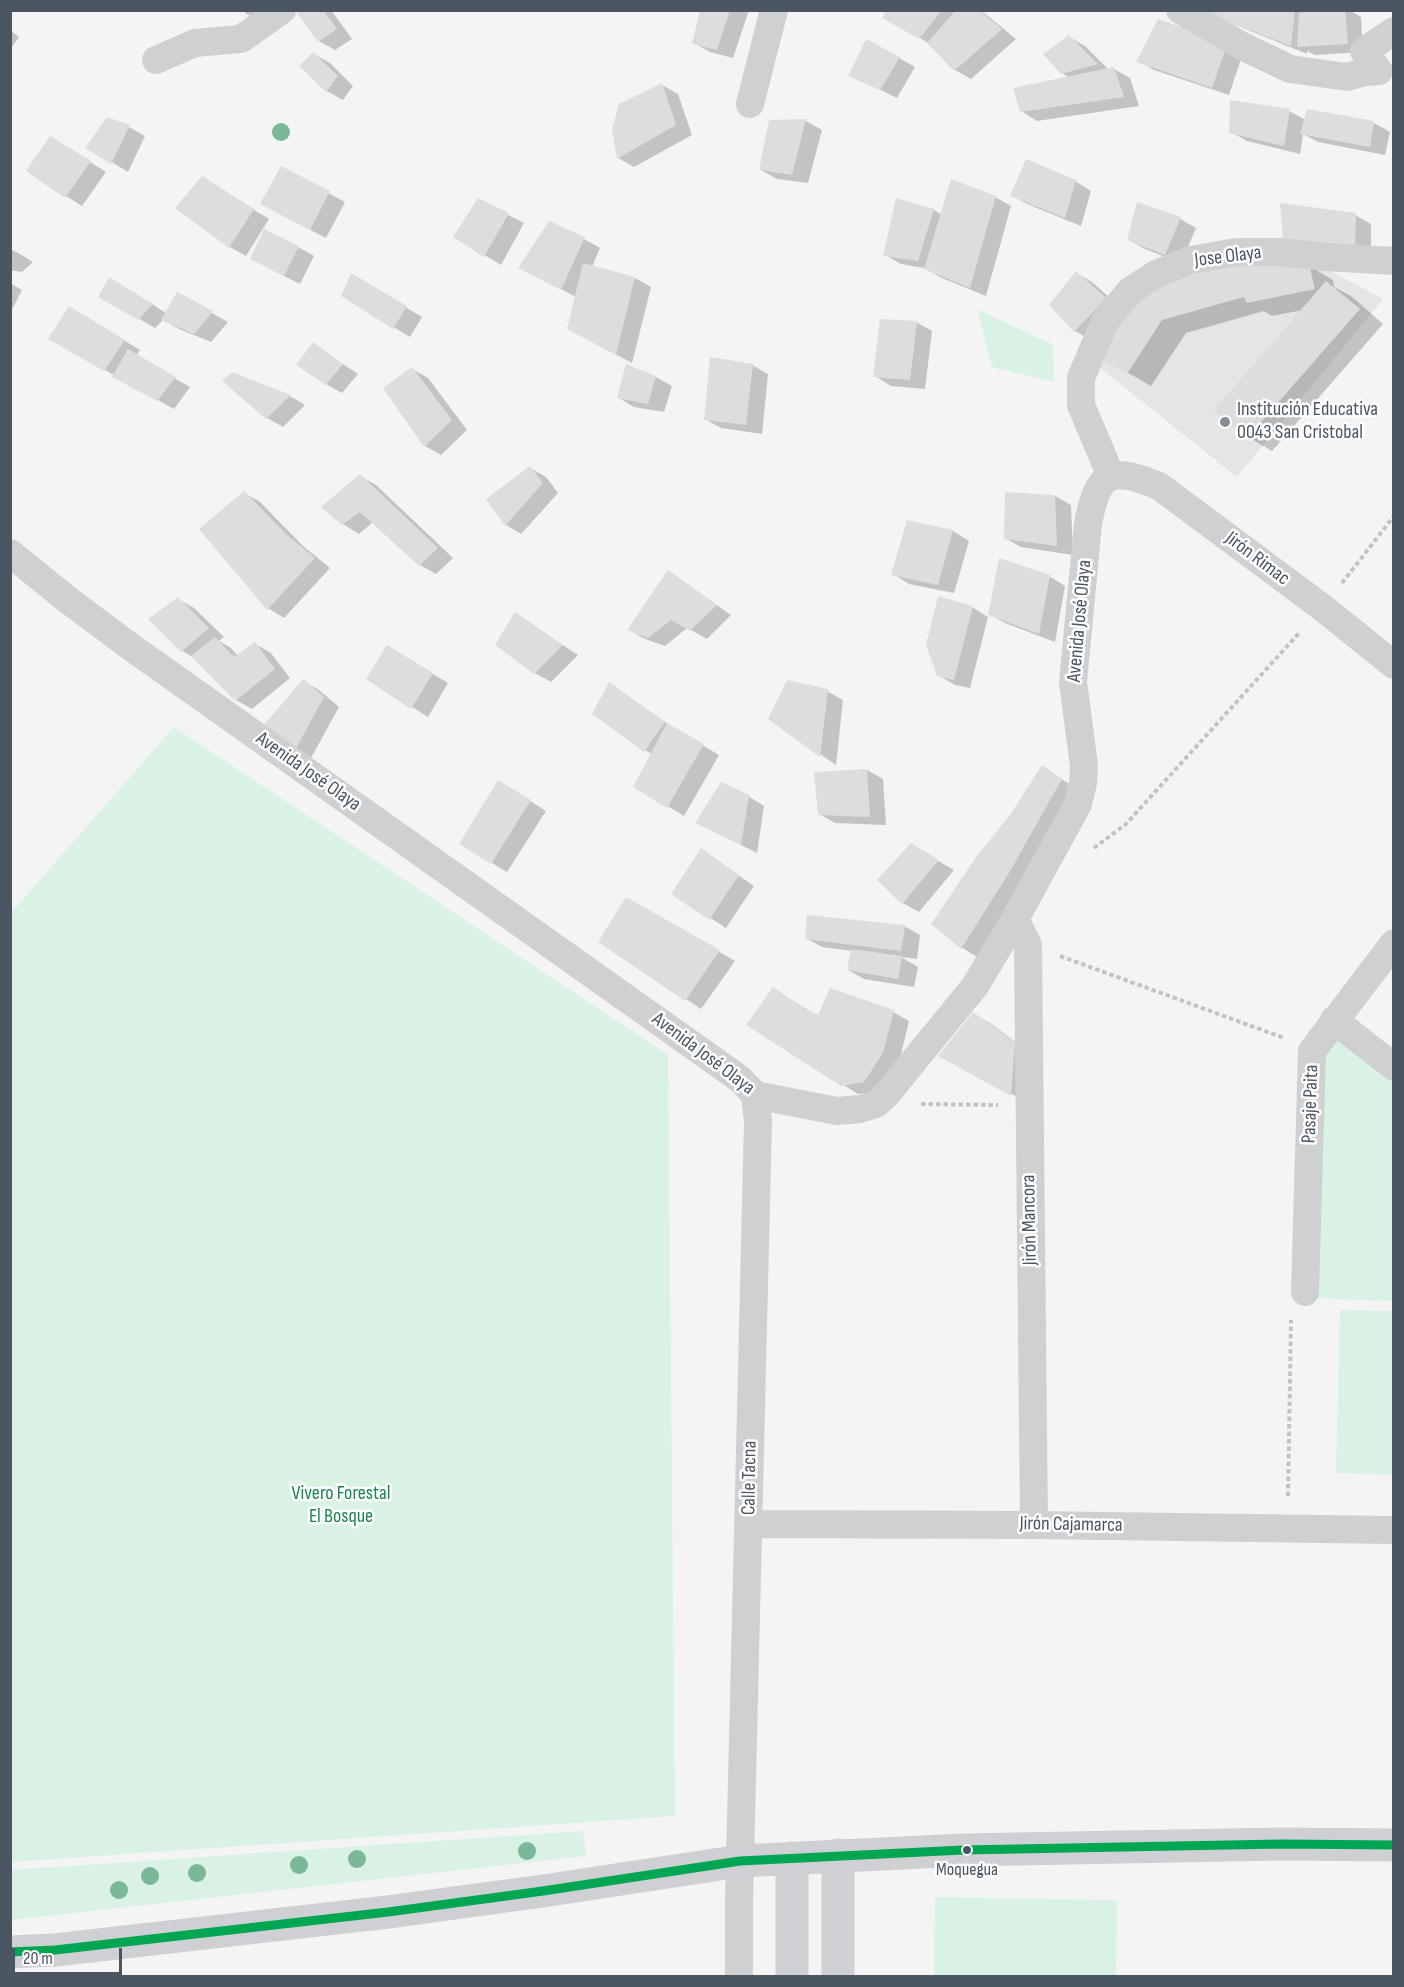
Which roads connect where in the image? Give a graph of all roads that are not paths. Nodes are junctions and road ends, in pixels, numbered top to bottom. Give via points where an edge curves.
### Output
1 (282, 10) edge
2 (774, 10) edge
3 (1180, 10) edge
4 (1394, 31) edge
5 (156, 60) dead end
6 (750, 104) dead end
7 (1394, 261) edge
8 (1111, 476) junction
9 (10, 553) edge
10 (1394, 665) edge
11 (1015, 919) junction
12 (1394, 943) edge
13 (1334, 1020) junction
14 (1394, 1067) edge
15 (755, 1095) junction
16 (1305, 1292) dead end
17 (749, 1524) junction
18 (1034, 1525) junction
19 (1394, 1530) edge
20 (1394, 1845) edge
21 (838, 1855) junction
22 (792, 1858) junction
23 (740, 1861) junction
24 (10, 1952) edge
25 (740, 1977) edge
26 (792, 1977) edge
27 (838, 1977) edge

1 - 5 street via 241,39 195,43
2 - 6 street
3 - 4 street via 1290,69 1347,77 1379,71 1364,51
7 - 8 street, Jose Olaya via 1236,252 1191,260 1156,274 1130,291 1105,321 1081,378 1081,405
8 - 10 street, Jirón Rimac via 1133,475 1159,486
8 - 11 street, Avenida José Olaya via 1092,502 1073,681 1083,783 1078,804
9 - 15 street, Avenida José Olaya via 131,647 740,1079
11 - 15 street, Avenida José Olaya via 975,986 898,1083 876,1104 837,1111
11 - 18 street, Jirón Mancora via 1028,945
12 - 13 street, Pasaje Paita
13 - 14 street
13 - 16 street, Pasaje Paita via 1312,1051
15 - 17 street, Calle Tacna via 758,1121
17 - 18 street, Jirón Cajamarca
17 - 23 street, Calle Tacna
18 - 19 street, Jirón Cajamarca
20 - 21 main road via 1270,1844
21 - 22 main road
21 - 27 main road
22 - 23 main road
22 - 26 main road
23 - 24 main road via 387,1912
23 - 25 street, Calle Tacna

